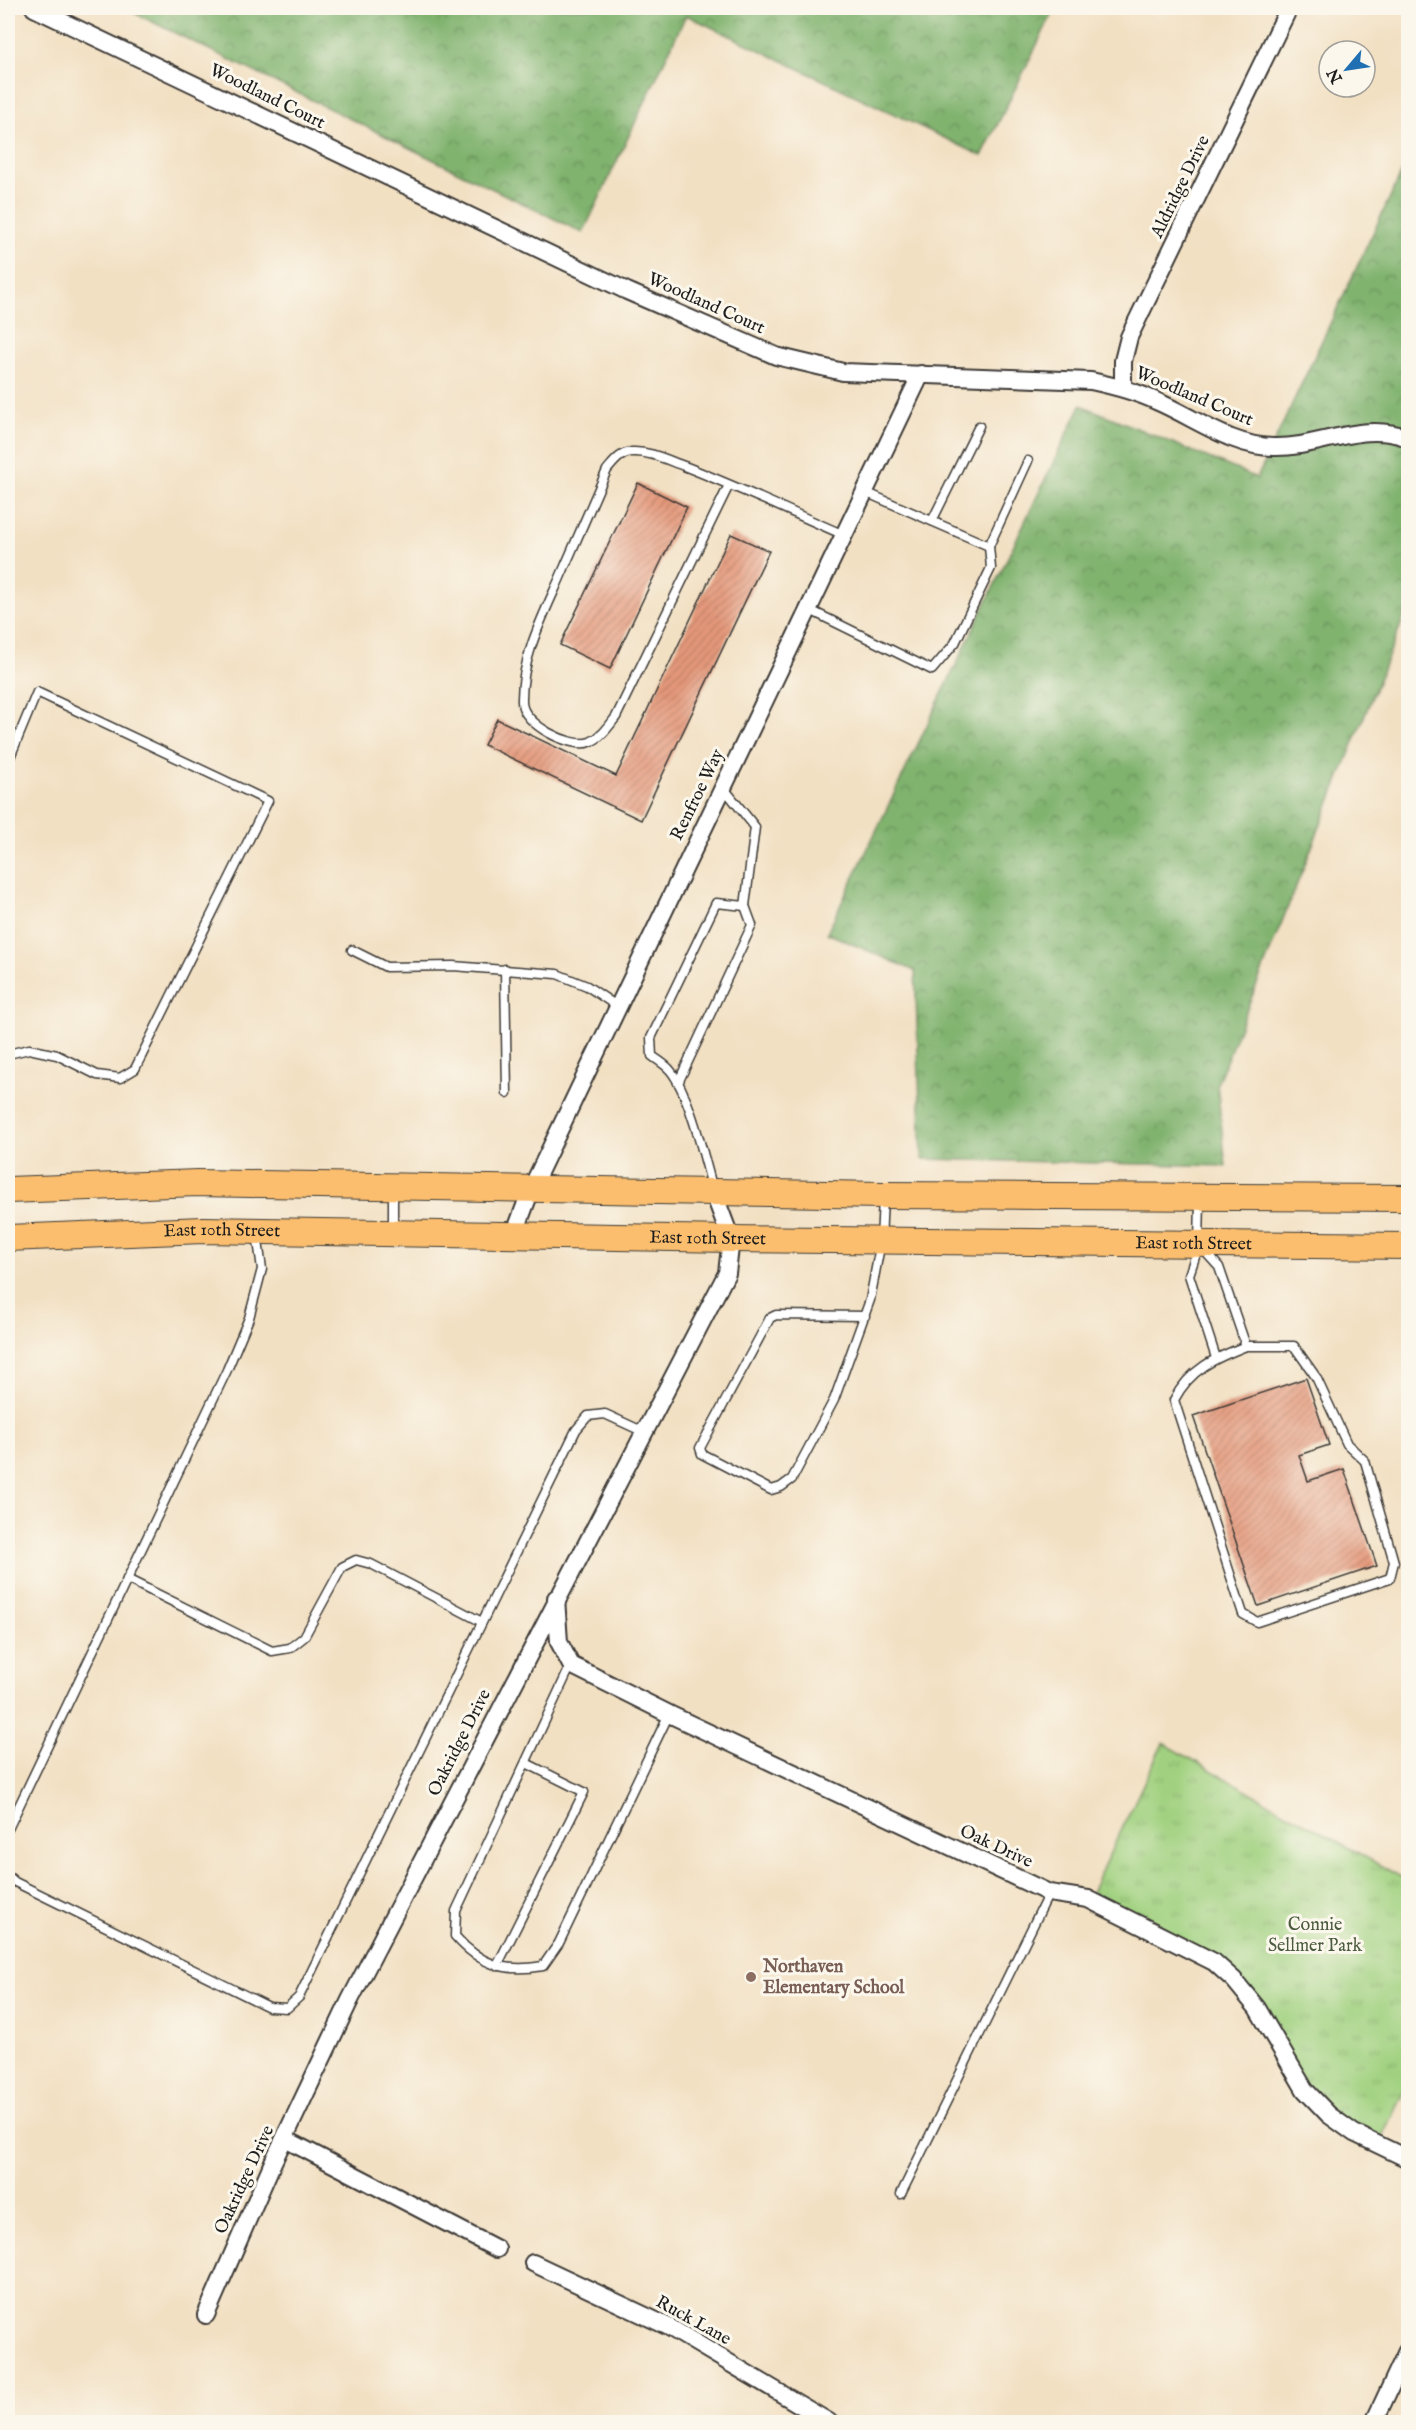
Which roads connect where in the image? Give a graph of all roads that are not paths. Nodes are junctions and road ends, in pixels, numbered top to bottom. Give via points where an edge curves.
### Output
1 (34, 8) edge
2 (1289, 8) edge
3 (921, 374) junction
4 (1123, 388) junction
5 (979, 426) dead end
6 (1408, 438) edge
7 (1028, 461) dead end
8 (729, 485) junction
9 (865, 492) junction
10 (932, 521) junction
11 (844, 535) junction
12 (989, 546) junction
13 (808, 609) junction
14 (8, 762) edge
15 (723, 787) junction
16 (746, 906) junction
17 (352, 950) dead end
18 (505, 969) junction
19 (618, 1007) junction
20 (8, 1054) edge
21 (678, 1083) junction
22 (507, 1092) dead end
23 (393, 1185) junction
24 (532, 1187) junction
25 (8, 1190) edge
26 (713, 1191) junction
27 (883, 1194) junction
28 (1200, 1197) junction
29 (1408, 1198) edge
30 (257, 1231) junction
31 (393, 1233) junction
32 (514, 1235) junction
33 (8, 1238) edge
34 (731, 1239) junction
35 (882, 1241) junction
36 (1198, 1245) junction
37 (1408, 1246) edge
38 (865, 1316) junction
39 (1246, 1346) junction
40 (1216, 1358) junction
41 (644, 1432) junction
42 (127, 1579) junction
43 (556, 1598) junction
44 (482, 1622) junction
45 (571, 1665) junction
46 (669, 1714) junction
47 (526, 1764) junction
48 (8, 1829) edge
49 (8, 1876) edge
50 (1049, 1893) junction
51 (496, 1965) junction
52 (285, 2139) junction
53 (1408, 2159) edge
54 (901, 2193) dead end
55 (496, 2249) dead end
56 (533, 2263) dead end
57 (206, 2315) dead end
58 (1408, 2349) edge
59 (807, 2416) edge
60 (829, 2422) edge
61 (1374, 2422) edge

1 - 3 street, Woodland Court via 627,291 776,356 843,372
2 - 4 street, Aldridge Drive via 1130,337 1123,361
3 - 4 street, Woodland Court via 1091,381
3 - 9 street, Renfroe Way
4 - 6 street, Woodland Court via 1228,436 1273,447 1298,446 1352,432 1375,431
5 - 10 lane
7 - 12 lane
8 - 8 lane via 648,452 619,456 607,470 533,640 521,705 537,727 577,743 590,742 604,733 616,717
8 - 11 lane
9 - 10 lane
9 - 11 street, Renfroe Way
10 - 12 lane
11 - 13 street, Renfroe Way
12 - 13 lane via 991,568 955,643 932,669
13 - 15 street, Renfroe Way
14 - 20 lane via 37,693 268,801 135,1069 120,1078 97,1075 57,1055 29,1049
15 - 16 lane via 755,827
15 - 19 street, Renfroe Way
16 - 21 lane via 752,925
16 - 21 lane via 716,903 651,1038 652,1056 670,1070
17 - 18 lane via 386,967
18 - 19 lane via 558,974 587,986
18 - 22 lane
19 - 24 street, Renfroe Way
21 - 26 lane
23 - 24 main road
23 - 25 main road via 198,1182
23 - 31 lane
24 - 26 main road
24 - 32 street, Renfroe Way
26 - 27 main road
26 - 34 street, Oakridge Drive
27 - 28 main road
27 - 35 lane
28 - 29 main road
28 - 36 lane
30 - 31 main road, East 10th Street
30 - 33 main road, East 10th Street
30 - 42 lane via 262,1269 249,1318
31 - 32 main road, East 10th Street
32 - 34 main road, East 10th Street
34 - 35 main road, East 10th Street
34 - 41 street, Oakridge Drive via 728,1273
35 - 36 main road, East 10th Street
35 - 38 lane
36 - 37 main road, East 10th Street
36 - 39 lane via 1219,1267
36 - 40 lane via 1189,1275
38 - 38 lane via 770,1318 700,1448 702,1454 771,1491 792,1479 826,1419
39 - 40 lane
39 - 40 lane via 1294,1346 1307,1361 1347,1444 1365,1461 1394,1562 1389,1578 1257,1622 1243,1614 1174,1400 1184,1381
41 - 43 street, Oakridge Drive
41 - 44 lane via 605,1414 588,1416 576,1430
42 - 44 lane via 272,1651 290,1648 303,1637 342,1567 356,1560 371,1564
42 - 48 lane
43 - 45 street via 559,1642
43 - 52 street, Oakridge Drive via 350,2000
44 - 49 lane via 298,1997 287,2008 269,2007
45 - 46 street, Oak Drive
45 - 47 lane
46 - 50 street, Oak Drive
46 - 51 lane via 559,1943 543,1966 519,1971
47 - 51 lane via 456,1911 455,1936 467,1950
47 - 51 lane via 584,1792
50 - 53 street, Oak Drive via 1088,1899 1214,1962 1257,2008 1305,2090 1329,2115 1354,2133
50 - 54 lane
52 - 55 street
52 - 57 street, Oakridge Drive
56 - 59 street, Ruck Lane via 669,2327
58 - 61 street
59 - 60 street, Ruck Lane

